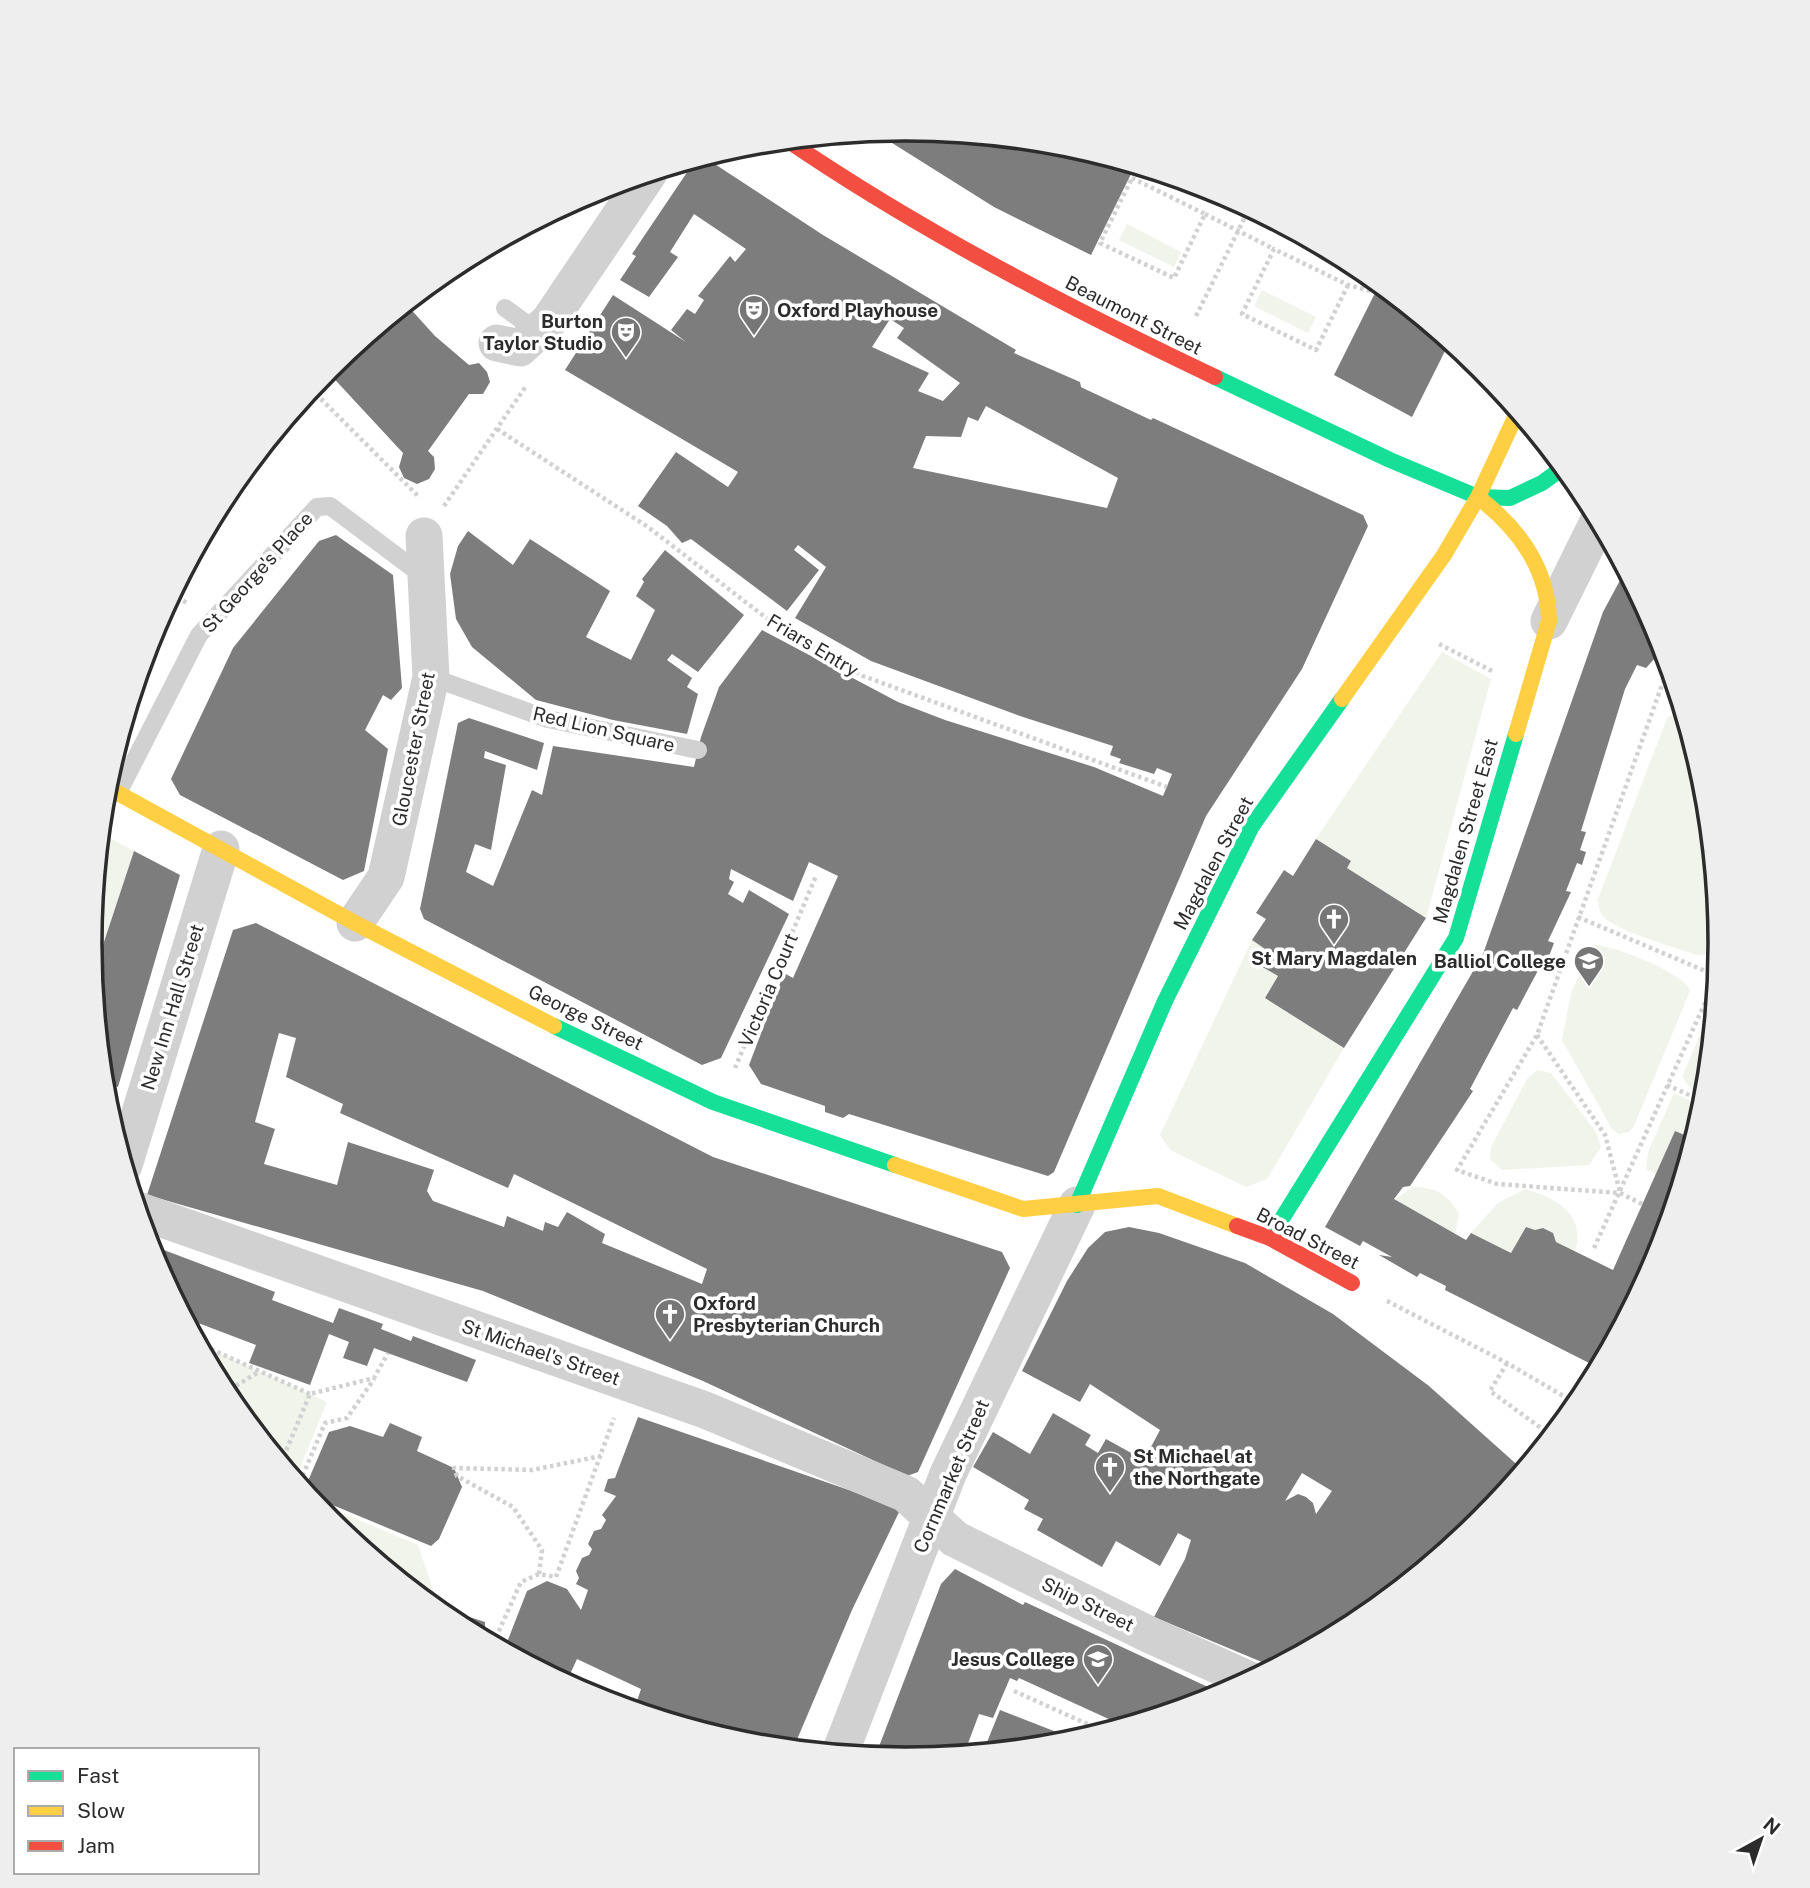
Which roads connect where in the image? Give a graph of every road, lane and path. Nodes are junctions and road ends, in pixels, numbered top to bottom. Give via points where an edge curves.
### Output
1 (798, 147) edge
2 (641, 185) edge
3 (1205, 214) junction
4 (1245, 217) edge
5 (1238, 231) junction
6 (1274, 249) junction
7 (1348, 285) junction
8 (1372, 291) edge
9 (505, 307) dead end
10 (1196, 316) dead end
11 (518, 341) junction
12 (318, 397) edge
13 (1514, 420) edge
14 (497, 429) junction
15 (1555, 473) edge
16 (1478, 497) junction
17 (431, 526) junction
18 (1594, 531) edge
19 (426, 578) junction
20 (1549, 621) junction
21 (1439, 644) dead end
22 (431, 677) junction
23 (1504, 677) dead end
24 (1663, 682) dead end
25 (698, 750) dead end
26 (120, 773) edge
27 (1167, 787) dead end
28 (116, 792) edge
29 (221, 849) junction
30 (816, 876) dead end
31 (1578, 917) junction
32 (355, 922) junction
33 (1707, 971) edge
34 (1707, 997) edge
35 (1537, 1035) junction
36 (1667, 1085) junction
37 (1694, 1097) edge
38 (720, 1104) junction
39 (129, 1150) edge
40 (1620, 1193) junction
41 (1642, 1204) dead end
42 (1077, 1205) junction
43 (149, 1214) edge
44 (1270, 1238) junction
45 (1594, 1248) dead end
46 (1352, 1283) joint
47 (211, 1350) edge
48 (388, 1353) dead end
49 (1507, 1363) junction
50 (257, 1373) junction
51 (374, 1378) junction
52 (235, 1386) edge
53 (310, 1394) junction
54 (1567, 1398) edge
55 (617, 1410) dead end
56 (1544, 1430) edge
57 (285, 1454) edge
58 (601, 1456) junction
59 (303, 1476) edge
60 (932, 1519) junction
61 (539, 1574) junction
62 (497, 1636) edge
63 (1238, 1675) edge
64 (1014, 1691) dead end
65 (1090, 1725) edge
66 (843, 1745) edge

1 - 16 street, Beaumont Street via 847,181 1069,307 1390,460
2 - 11 street via 549,321
3 - 3 path via 1174,278 1100,243 1132,178
3 - 5 path
4 - 5 path
5 - 6 path
5 - 10 path
6 - 7 path
6 - 7 path via 1242,314 1316,350
7 - 8 path
9 - 11 lane
11 - 14 path via 533,377
12 - 17 path
13 - 16 street, Magdalen Street
14 - 17 path
14 - 27 path, Friars Entry via 648,527 778,627 863,676
15 - 16 street via 1510,498
16 - 20 street, Magdalen Street East via 1512,527 1538,567 1549,596
16 - 42 street, Magdalen Street via 1444,555 1252,826 1165,1001
17 - 19 street, Gloucester Street
18 - 20 street
19 - 22 street, Gloucester Street
19 - 26 lane, St George's Place via 330,506 317,507 199,635
20 - 44 street, Magdalen Street East via 1456,938
21 - 23 path
22 - 25 lane, Red Lion Square via 548,719
22 - 32 street, Gloucester Street via 386,877
24 - 31 path
28 - 29 street, George Street
29 - 32 street, George Street
29 - 39 street, New Inn Hall Street
30 - 38 path, Victoria Court
31 - 33 path
31 - 35 path
32 - 38 street, George Street via 553,1026
34 - 36 path
35 - 40 path via 1605,1135
35 - 40 path via 1457,1170 1497,1184
36 - 37 path
36 - 40 path
38 - 42 street, George Street via 1023,1209
40 - 41 path
40 - 45 path
42 - 44 street, Broad Street via 1158,1196
42 - 60 street, Cornmarket Street via 948,1474
43 - 60 street, St Michael's Street via 705,1410 906,1494
44 - 46 street, Broad Street
46 - 49 path, Broad Street
47 - 50 path
48 - 51 path
49 - 54 path, Broad Street
49 - 56 path via 1490,1391
50 - 52 path
50 - 53 path
51 - 53 path
51 - 59 path via 347,1418 325,1423
53 - 57 path
55 - 58 path
58 - 61 path via 556,1577
58 - 61 path via 532,1470 454,1468 457,1476 513,1507 542,1550
60 - 63 street, Ship Street via 955,1539
60 - 66 street, Cornmarket Street
61 - 62 path via 521,1582
64 - 65 path

